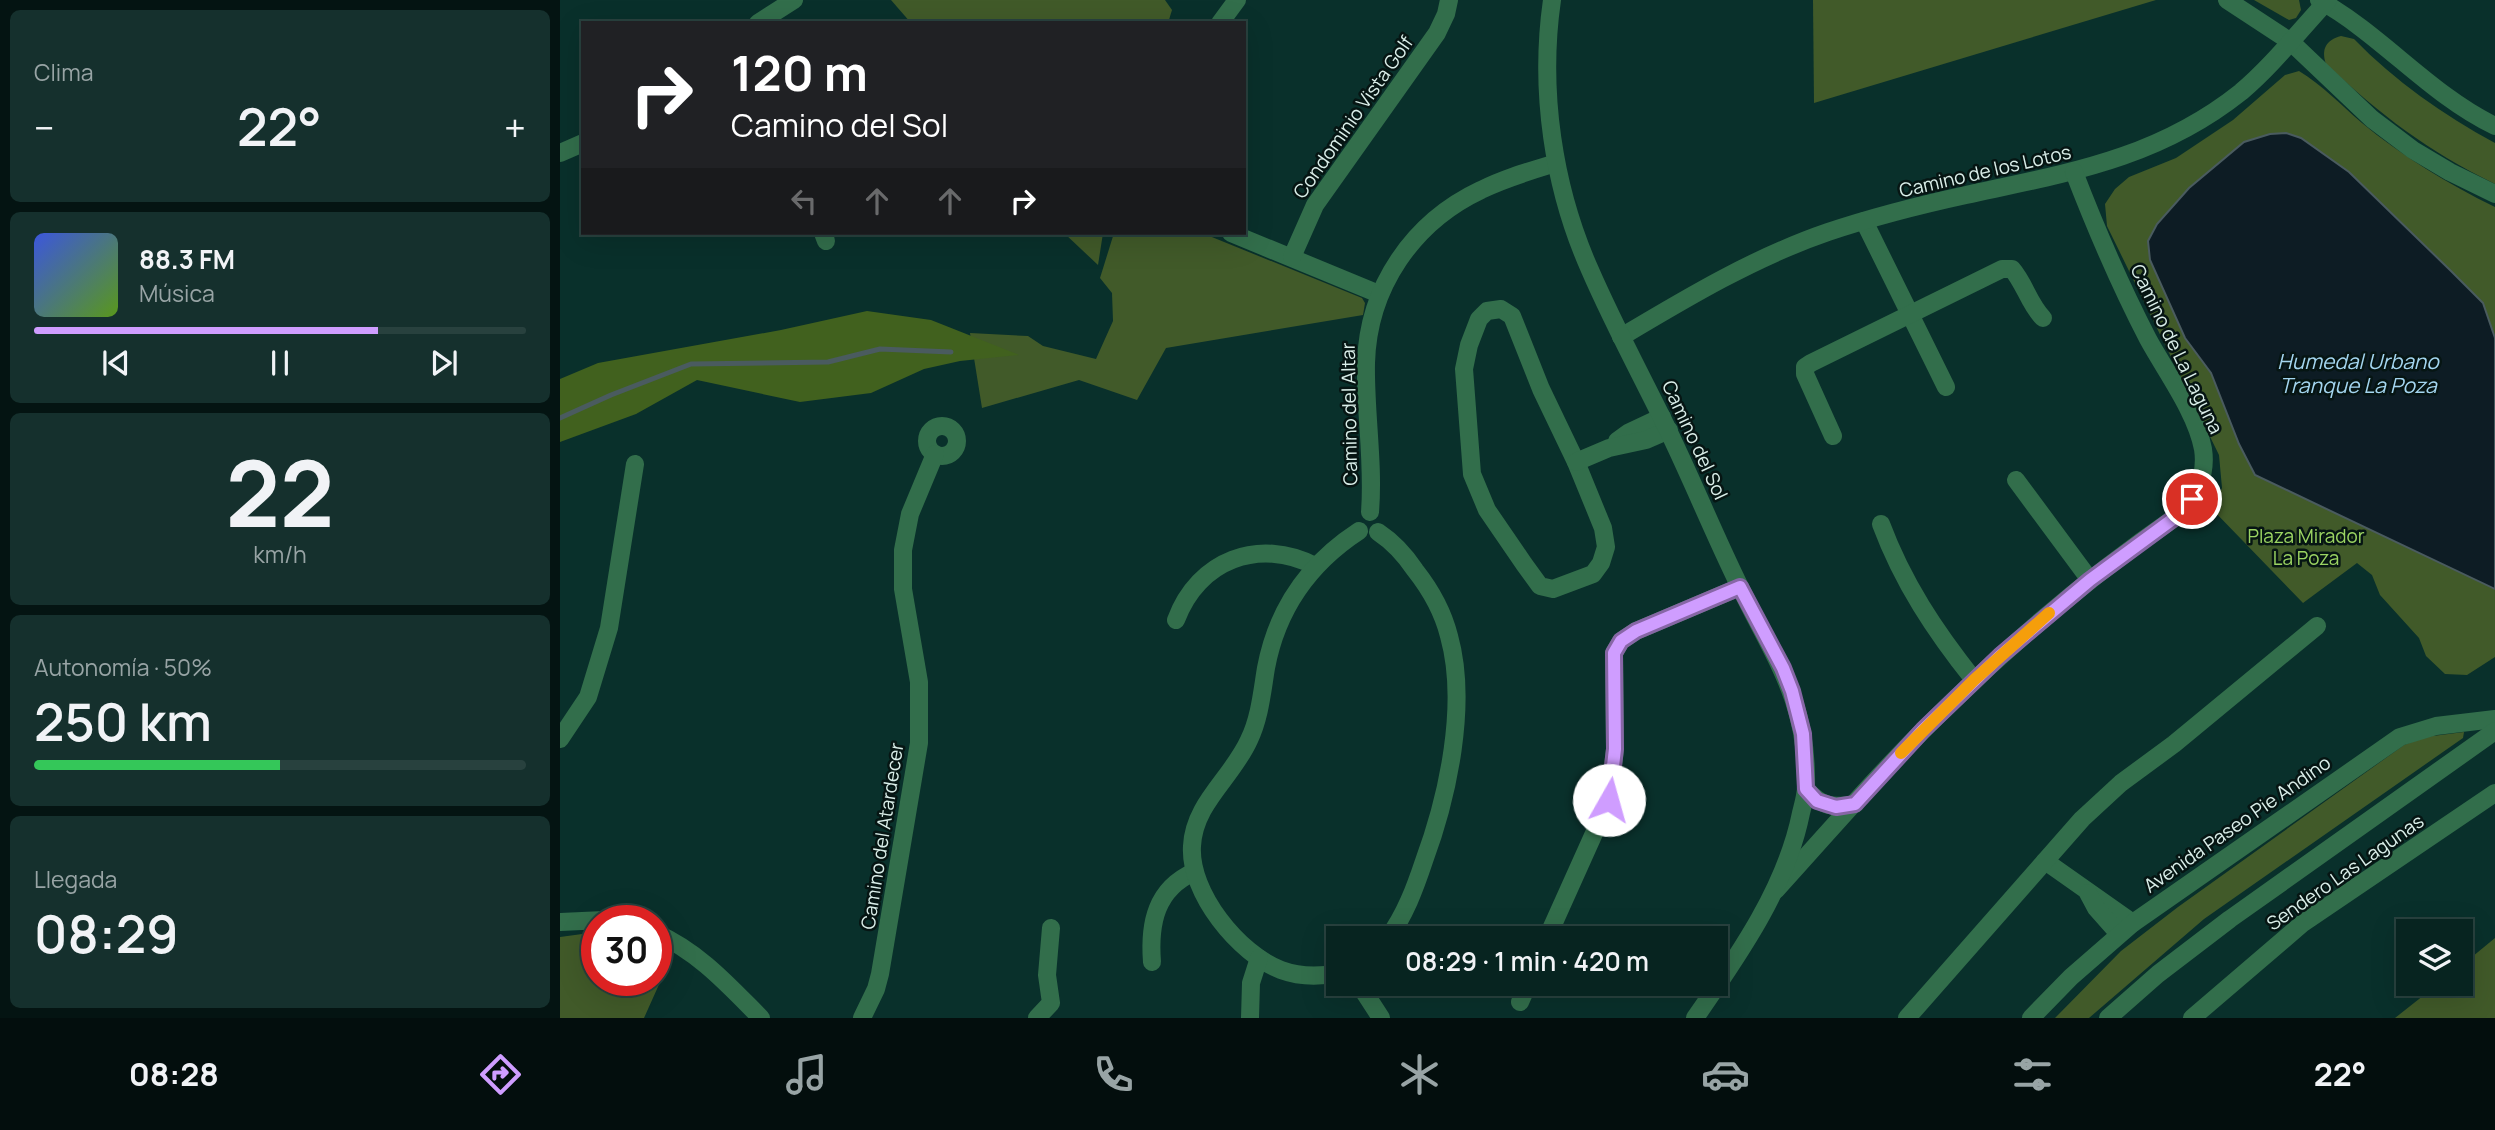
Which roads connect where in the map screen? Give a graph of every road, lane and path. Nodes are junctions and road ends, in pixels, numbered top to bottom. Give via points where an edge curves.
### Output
1 (794, 0) edge
2 (1237, 0) edge
3 (1449, 0) edge
4 (1552, 0) edge
5 (2227, 0) edge
6 (2324, 1) edge
7 (761, 21) edge
8 (1221, 21) edge
9 (2291, 41) junction
10 (2495, 126) edge
11 (581, 144) edge
12 (560, 153) edge
13 (1556, 163) junction
14 (2074, 172) junction
15 (2495, 194) edge
16 (1864, 221) junction
17 (1236, 235) edge
18 (1292, 257) junction
19 (1379, 294) junction
20 (1910, 316) junction
21 (2043, 318) dead end
22 (1621, 337) junction
23 (1946, 387) dead end
24 (1665, 424) junction
25 (1833, 436) dead end
26 (935, 454) dead end
27 (1576, 462) junction
28 (635, 464) dead end
29 (2016, 480) dead end
30 (1370, 512) junction
31 (1881, 524) dead end
32 (1359, 531) junction
33 (1378, 532) junction
34 (1315, 566) junction
35 (2090, 580) junction
36 (1740, 587) junction
37 (1176, 620) dead end
38 (2317, 626) dead end
39 (1974, 680) junction
40 (2495, 719) edge
41 (2495, 731) edge
42 (560, 739) edge
43 (1806, 789) junction
44 (2495, 793) edge
45 (1855, 804) junction
46 (2045, 861) junction
47 (1194, 872) junction
48 (2085, 887) junction
49 (1776, 891) junction
50 (581, 921) edge
51 (560, 922) edge
52 (2133, 923) junction
53 (1395, 926) edge
54 (1552, 926) edge
55 (1051, 928) dead end
56 (2119, 934) junction
57 (672, 941) edge
58 (1259, 958) junction
59 (1152, 962) dead end
60 (1326, 974) edge
61 (1367, 996) edge
62 (1523, 996) edge
63 (1520, 1002) dead end
64 (761, 1018) edge
65 (862, 1018) edge
66 (1037, 1018) edge
67 (1251, 1018) edge
68 (1381, 1018) edge
69 (1695, 1018) edge
70 (1907, 1018) edge
71 (2031, 1018) edge
72 (2108, 1018) edge
73 (2192, 1018) edge

1 - 7 street
2 - 8 street
3 - 18 street, Condominio Vista Golf via 1437,33 1315,205
4 - 13 street, Camino del Sol via 1548,97
5 - 9 street
6 - 9 street, Camino de los Lotos
6 - 10 street via 2450,100
9 - 14 street, Camino de los Lotos via 2242,91 2204,117 2131,154
9 - 15 street via 2372,119 2413,150
11 - 12 street
13 - 19 street, Camino del Altar via 1481,190 1443,213 1402,254
13 - 22 street, Camino del Sol via 1581,247
14 - 16 street, Camino de los Lotos
14 - 35 street, Camino de La Laguna via 2147,337 2190,414 2204,464 2198,488 2185,508
16 - 20 street
16 - 22 street, Camino de los Lotos via 1740,269
17 - 18 street
18 - 19 street
19 - 30 street, Camino del Altar via 1371,317 1366,364
20 - 21 street via 2002,269 2012,269
20 - 23 street
20 - 25 street via 1805,367
22 - 24 street, Camino del Sol
24 - 27 street via 1646,440
24 - 36 street, Camino del Sol
26 - 65 street, Camino del Atardecer via 910,514 902,556 904,599 919,681 918,763 880,974
27 - 27 street via 1606,547 1593,575 1553,589 1540,586 1487,510 1472,474 1464,369 1469,345 1486,311 1501,309 1512,316
28 - 42 street via 609,628 588,697
29 - 35 street
30 - 32 street via 1358,518
30 - 33 street via 1379,517
31 - 39 street via 1911,593
32 - 33 street via 1370,536
32 - 34 street
33 - 53 street via 1411,564 1437,604 1450,636 1455,688 1454,739 1440,814 1408,903
34 - 37 street via 1268,552 1235,558 1199,584
34 - 47 street via 1290,599 1274,635 1249,741 1197,821 1192,845
35 - 39 street, Camino de La Laguna
36 - 43 street, Camino del Sol via 1792,691 1803,734
36 - 54 street via 1636,631 1621,641 1614,653 1615,749 1609,800
38 - 46 street via 2121,783
39 - 45 street, Camino de La Laguna
40 - 52 street, Avenida Paseo Pie Andino via 2436,726 2400,737
41 - 72 street via 2230,919
43 - 45 street via 1817,801 1836,807
43 - 49 street, Camino del Sol
44 - 73 street, Sendero Las Lagunas via 2303,923
45 - 49 street, Camino de La Laguna
46 - 48 street
46 - 70 street
47 - 58 street via 1222,922
47 - 59 street via 1173,884 1158,905 1151,931
48 - 52 street
48 - 56 street
49 - 69 street, Camino de La Laguna
50 - 51 street
52 - 56 street, Avenida Paseo Pie Andino
55 - 66 street via 1047,975 1051,1003
56 - 71 street, Avenida Paseo Pie Andino
57 - 64 street via 702,960
58 - 60 street via 1302,976
58 - 67 street via 1251,983
61 - 68 street
62 - 63 street

